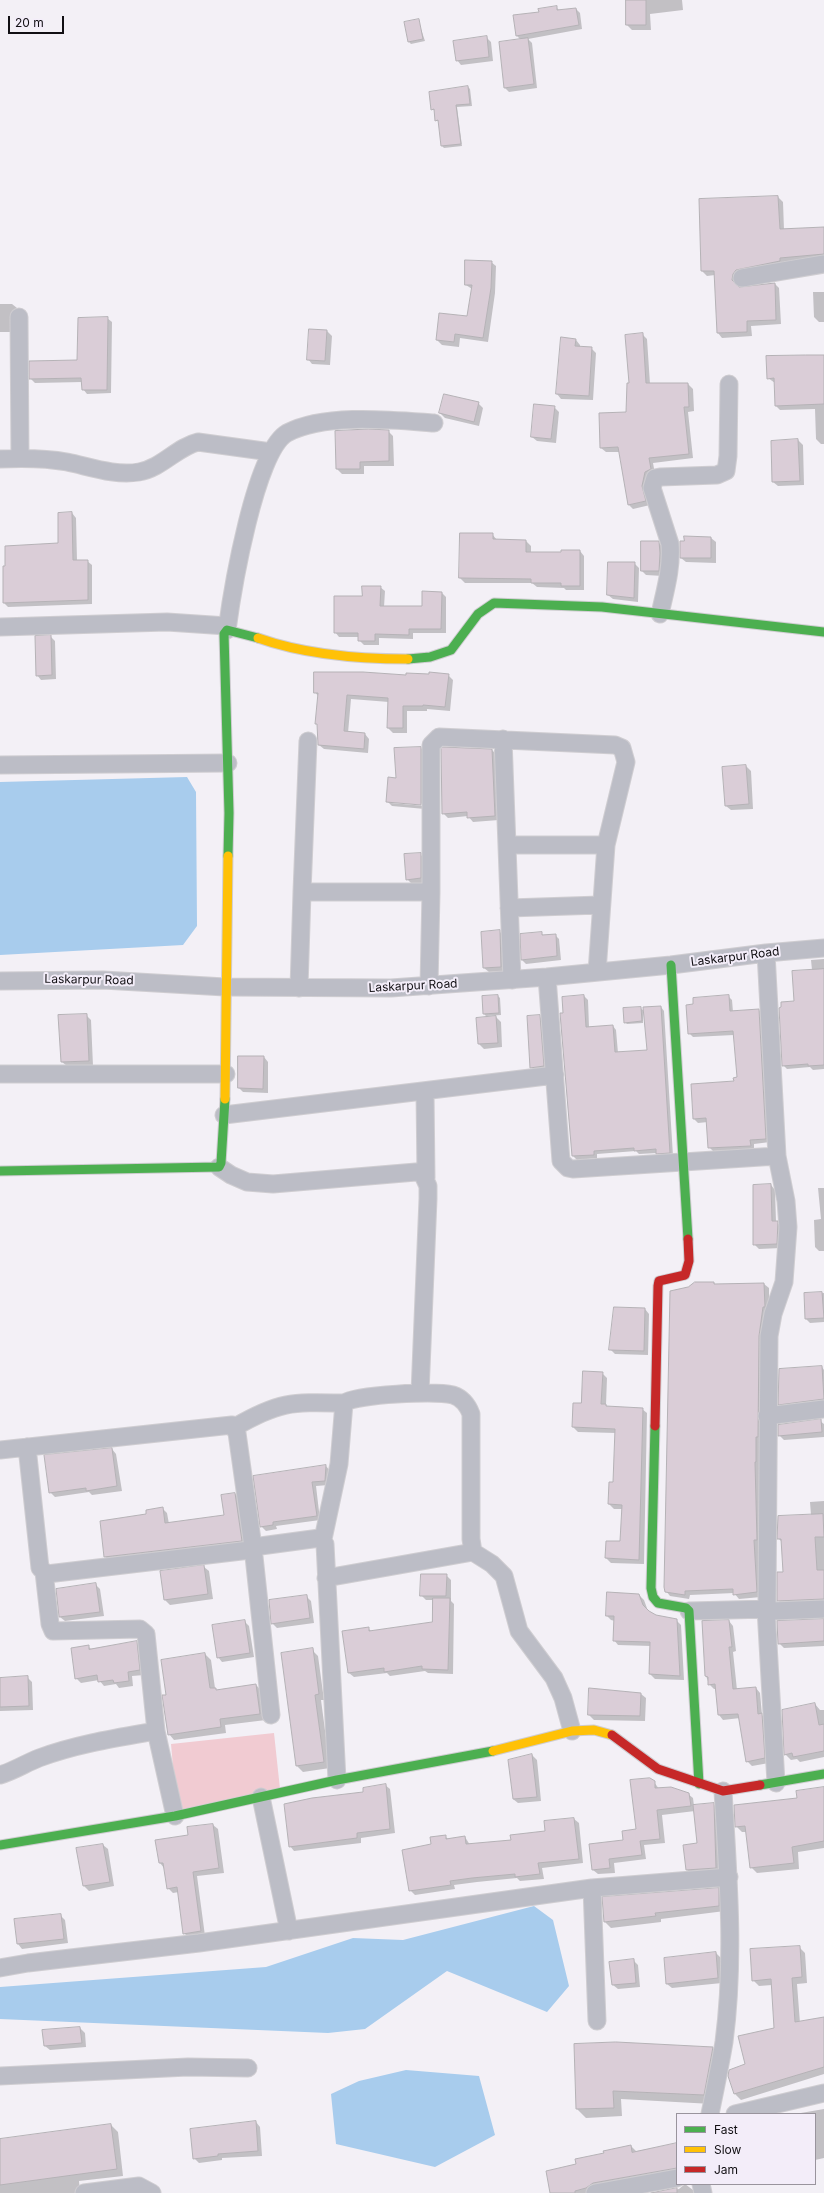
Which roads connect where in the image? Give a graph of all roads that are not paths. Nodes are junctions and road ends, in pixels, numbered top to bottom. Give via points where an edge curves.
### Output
1 (824, 264) edge
2 (742, 278) dead end
3 (19, 316) dead end
4 (728, 384) dead end
5 (434, 423) dead end
6 (271, 452) junction
7 (20, 458) junction
8 (0, 459) edge
9 (660, 614) junction
10 (0, 627) edge
11 (227, 628) junction
12 (824, 632) edge
13 (503, 739) junction
14 (308, 741) dead end
15 (228, 763) junction
16 (0, 765) edge
17 (507, 845) junction
18 (606, 845) junction
19 (302, 892) junction
20 (431, 892) junction
21 (600, 905) junction
22 (509, 908) junction
23 (824, 948) edge
24 (766, 953) junction
25 (671, 965) junction
26 (598, 972) junction
27 (547, 977) junction
28 (512, 980) junction
29 (0, 981) edge
30 (429, 986) junction
31 (225, 987) junction
32 (299, 988) junction
33 (0, 1074) edge
34 (226, 1074) junction
35 (555, 1075) junction
36 (425, 1091) junction
37 (224, 1115) junction
38 (777, 1156) junction
39 (684, 1162) junction
40 (219, 1167) junction
41 (0, 1171) edge
42 (426, 1178) junction
43 (420, 1393) junction
44 (344, 1402) junction
45 (824, 1409) edge
46 (767, 1416) junction
47 (234, 1427) junction
48 (27, 1447) junction
49 (0, 1450) edge
50 (323, 1539) junction
51 (253, 1547) junction
52 (473, 1552) junction
53 (44, 1572) junction
54 (326, 1578) junction
55 (767, 1609) junction
56 (824, 1609) edge
57 (689, 1611) junction
58 (271, 1715) dead end
59 (156, 1731) junction
60 (572, 1731) junction
61 (824, 1774) edge
62 (0, 1775) edge
63 (337, 1780) junction
64 (776, 1783) junction
65 (699, 1784) junction
66 (723, 1791) junction
67 (261, 1797) junction
68 (175, 1816) junction
69 (0, 1845) edge
70 (729, 1877) junction
71 (592, 1888) junction
72 (289, 1931) junction
73 (0, 1968) edge
74 (597, 2021) dead end
75 (248, 2068) dead end
76 (0, 2076) edge
77 (824, 2093) edge
78 (710, 2113) edge
79 (739, 2113) edge
80 (676, 2178) edge
81 (84, 2193) edge
82 (152, 2193) edge
83 (595, 2193) edge

1 - 2 street
3 - 7 street
4 - 9 street via 726,471 717,475 660,477 655,478 653,483 652,488 671,552
5 - 6 street via 362,420 317,423 286,434 278,440
6 - 7 street via 198,442 158,466 141,472 123,474 65,462
6 - 11 street via 246,526
7 - 8 street
9 - 11 street via 602,607 494,603 478,611 460,638 446,653 417,659 349,656 301,650
9 - 12 street
10 - 11 street via 167,622
11 - 15 street via 224,634
13 - 17 street
13 - 18 street via 615,745 622,748 626,762
13 - 20 street via 445,737 434,740 431,745
14 - 19 street
15 - 16 street
15 - 31 street
17 - 18 street
17 - 22 street
18 - 21 street
19 - 20 street
19 - 32 street
20 - 30 street
21 - 22 street
21 - 26 street
22 - 28 street
23 - 24 street, Laskarpur Road
24 - 25 street, Laskarpur Road
24 - 38 street
25 - 26 street, Laskarpur Road
25 - 39 street
26 - 27 street, Laskarpur Road
27 - 28 street, Laskarpur Road
27 - 35 street
28 - 30 street, Laskarpur Road
29 - 31 street, Laskarpur Road via 103,980
30 - 32 street, Laskarpur Road via 366,989
31 - 32 street, Laskarpur Road
31 - 34 street
33 - 34 street
34 - 37 street
35 - 36 street
35 - 39 street via 561,1161 568,1168
36 - 37 street
36 - 42 street
37 - 40 street via 222,1157
38 - 39 street
38 - 46 street via 786,1201 787,1245 784,1282 773,1314 769,1336
39 - 57 street via 688,1268 685,1275 664,1278 658,1286 651,1588 658,1603 686,1608
40 - 41 street
40 - 42 street via 247,1182 274,1184 416,1172
42 - 43 street via 428,1235
43 - 44 street
43 - 52 street via 460,1398 471,1414
44 - 47 street via 283,1404
44 - 50 street via 339,1464
45 - 46 street
46 - 55 street
47 - 48 street via 229,1425
47 - 51 street via 237,1433
48 - 49 street
48 - 53 street via 40,1568
50 - 51 street via 317,1537
50 - 54 street
51 - 53 street via 250,1550 50,1574
51 - 58 street
52 - 54 street
52 - 60 street via 492,1564 504,1576 519,1631 554,1678
53 - 59 street via 53,1631 140,1629 146,1634
54 - 63 street
55 - 56 street via 777,1612
55 - 57 street
55 - 64 street
57 - 65 street
59 - 62 street via 88,1743 39,1758
59 - 68 street
60 - 63 street via 488,1752
60 - 65 street via 594,1730 612,1734 658,1770
61 - 64 street
63 - 67 street
64 - 66 street
65 - 66 street
66 - 70 street
67 - 68 street
67 - 72 street
68 - 69 street
70 - 71 street
70 - 78 street via 729,1959 724,2042
71 - 72 street
71 - 74 street
72 - 73 street
75 - 76 street via 188,2067
77 - 79 street
80 - 83 street
81 - 82 street via 139,2186

